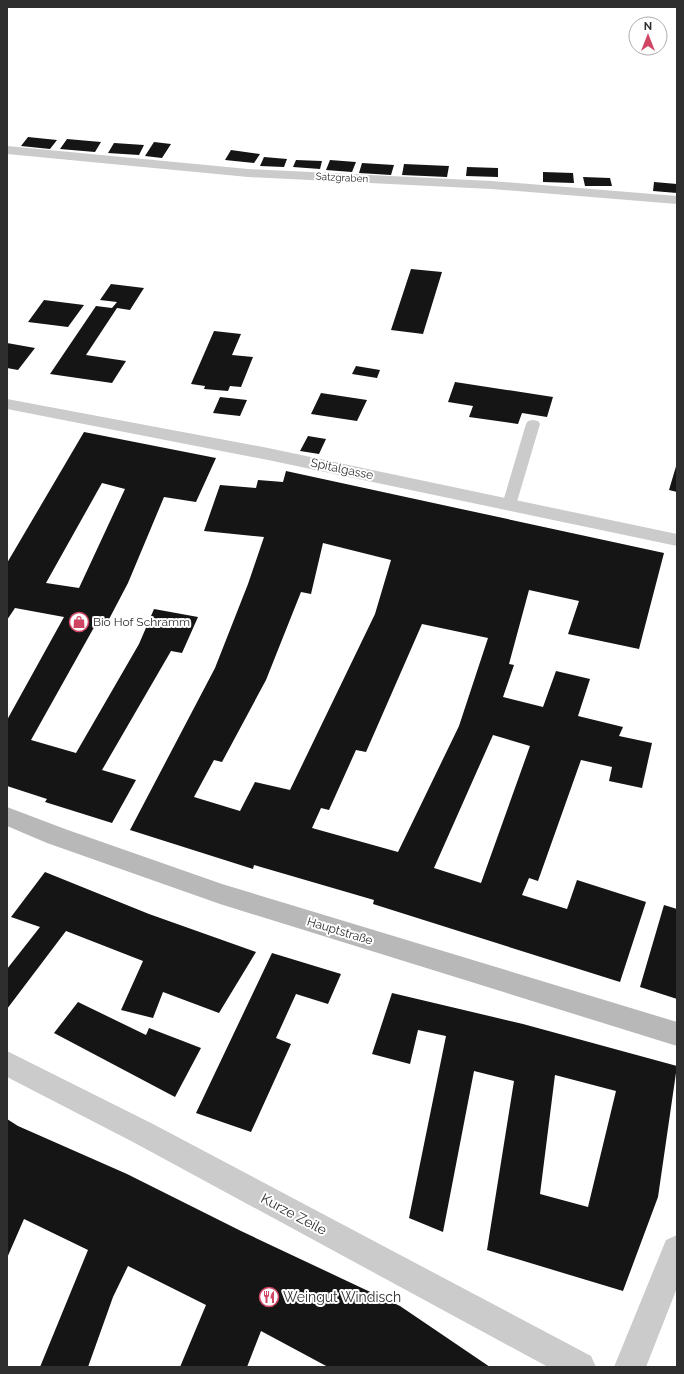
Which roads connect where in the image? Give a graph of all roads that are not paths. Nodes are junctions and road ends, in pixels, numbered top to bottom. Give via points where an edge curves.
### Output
1 (7, 150) edge
2 (677, 200) edge
3 (7, 404) edge
4 (533, 424) dead end
5 (509, 504) junction
6 (677, 540) edge
7 (7, 816) edge
8 (677, 1034) edge
9 (7, 1063) edge
10 (677, 1250) edge
11 (580, 1367) edge
12 (630, 1367) edge

1 - 2 street, Satzgraben via 248,173 490,184
3 - 5 street, Spitalgasse
4 - 5 lane
5 - 6 street, Spitalgasse
7 - 8 main road, Hauptstraße via 220,894
9 - 11 street, Kurze Zeile via 150,1136
10 - 12 street

